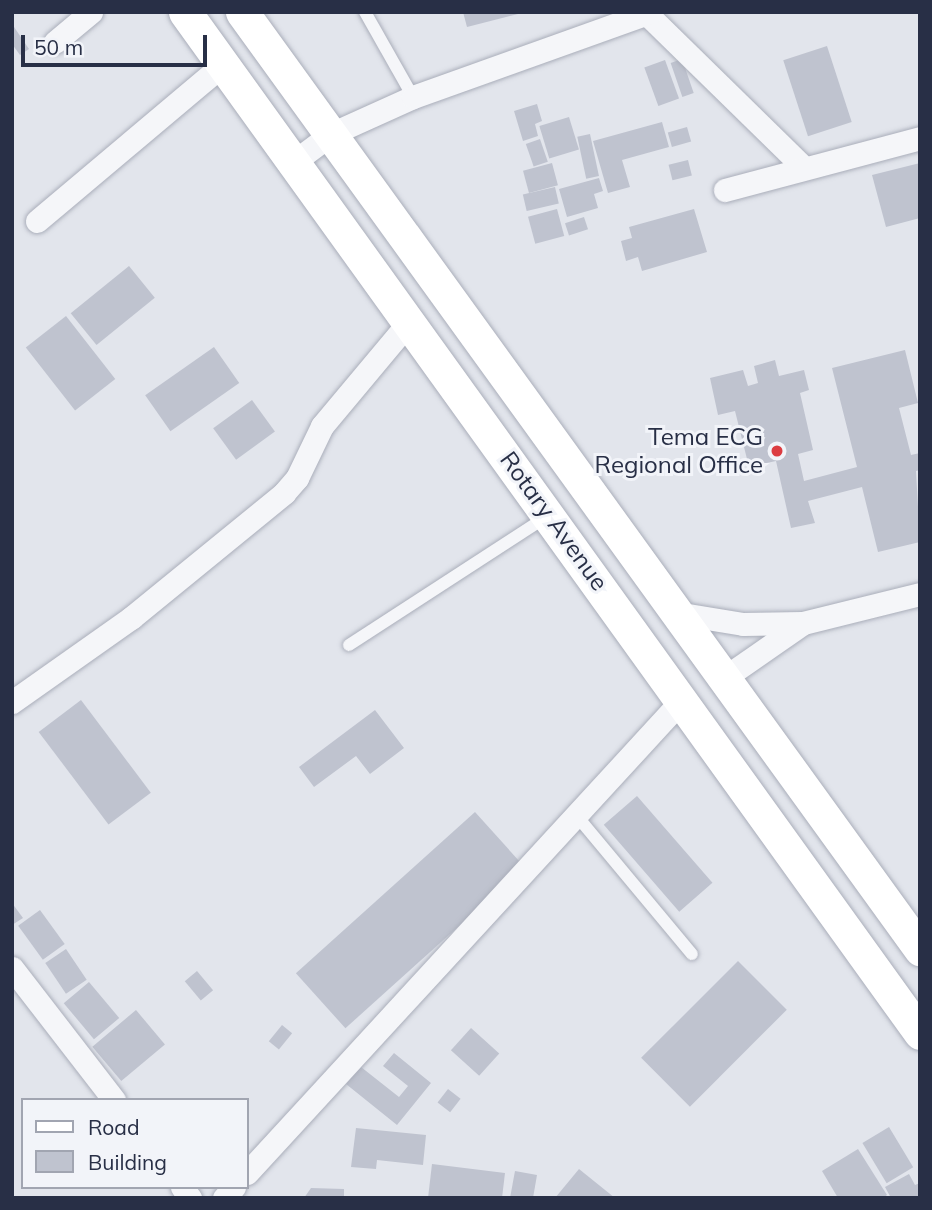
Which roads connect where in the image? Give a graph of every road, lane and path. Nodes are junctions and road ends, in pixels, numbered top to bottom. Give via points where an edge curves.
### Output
1 (91, 12) edge
2 (185, 12) edge
3 (242, 12) edge
4 (365, 12) edge
5 (649, 13) edge
6 (55, 42) dead end
7 (222, 65) junction
8 (413, 97) junction
9 (331, 134) junction
10 (920, 138) edge
11 (291, 164) junction
12 (802, 166) junction
13 (725, 190) dead end
14 (37, 221) dead end
15 (409, 322) junction
16 (549, 515) junction
17 (920, 594) edge
18 (676, 612) junction
19 (803, 623) junction
20 (349, 645) dead end
21 (723, 678) junction
22 (682, 700) junction
23 (12, 702) edge
24 (576, 815) junction
25 (920, 949) edge
26 (692, 954) dead end
27 (12, 968) edge
28 (920, 1033) edge
29 (112, 1098) edge
30 (248, 1172) edge

1 - 6 street
2 - 7 main road, Rotary Avenue
3 - 9 main road, Rotary Avenue
4 - 8 lane
5 - 8 street
5 - 12 street
7 - 11 main road, Rotary Avenue
7 - 14 street
8 - 9 street
9 - 11 street
9 - 18 main road, Rotary Avenue
10 - 12 street
11 - 15 main road, Rotary Avenue
12 - 13 street
15 - 16 main road, Rotary Avenue
15 - 23 street via 322,426 297,478 284,493 131,618
16 - 20 lane
16 - 22 main road, Rotary Avenue
17 - 19 street
18 - 19 street via 743,624
18 - 21 main road, Rotary Avenue
19 - 21 street
21 - 25 main road, Rotary Avenue
22 - 24 street
22 - 28 main road, Rotary Avenue
24 - 26 lane
24 - 30 street
27 - 29 street

